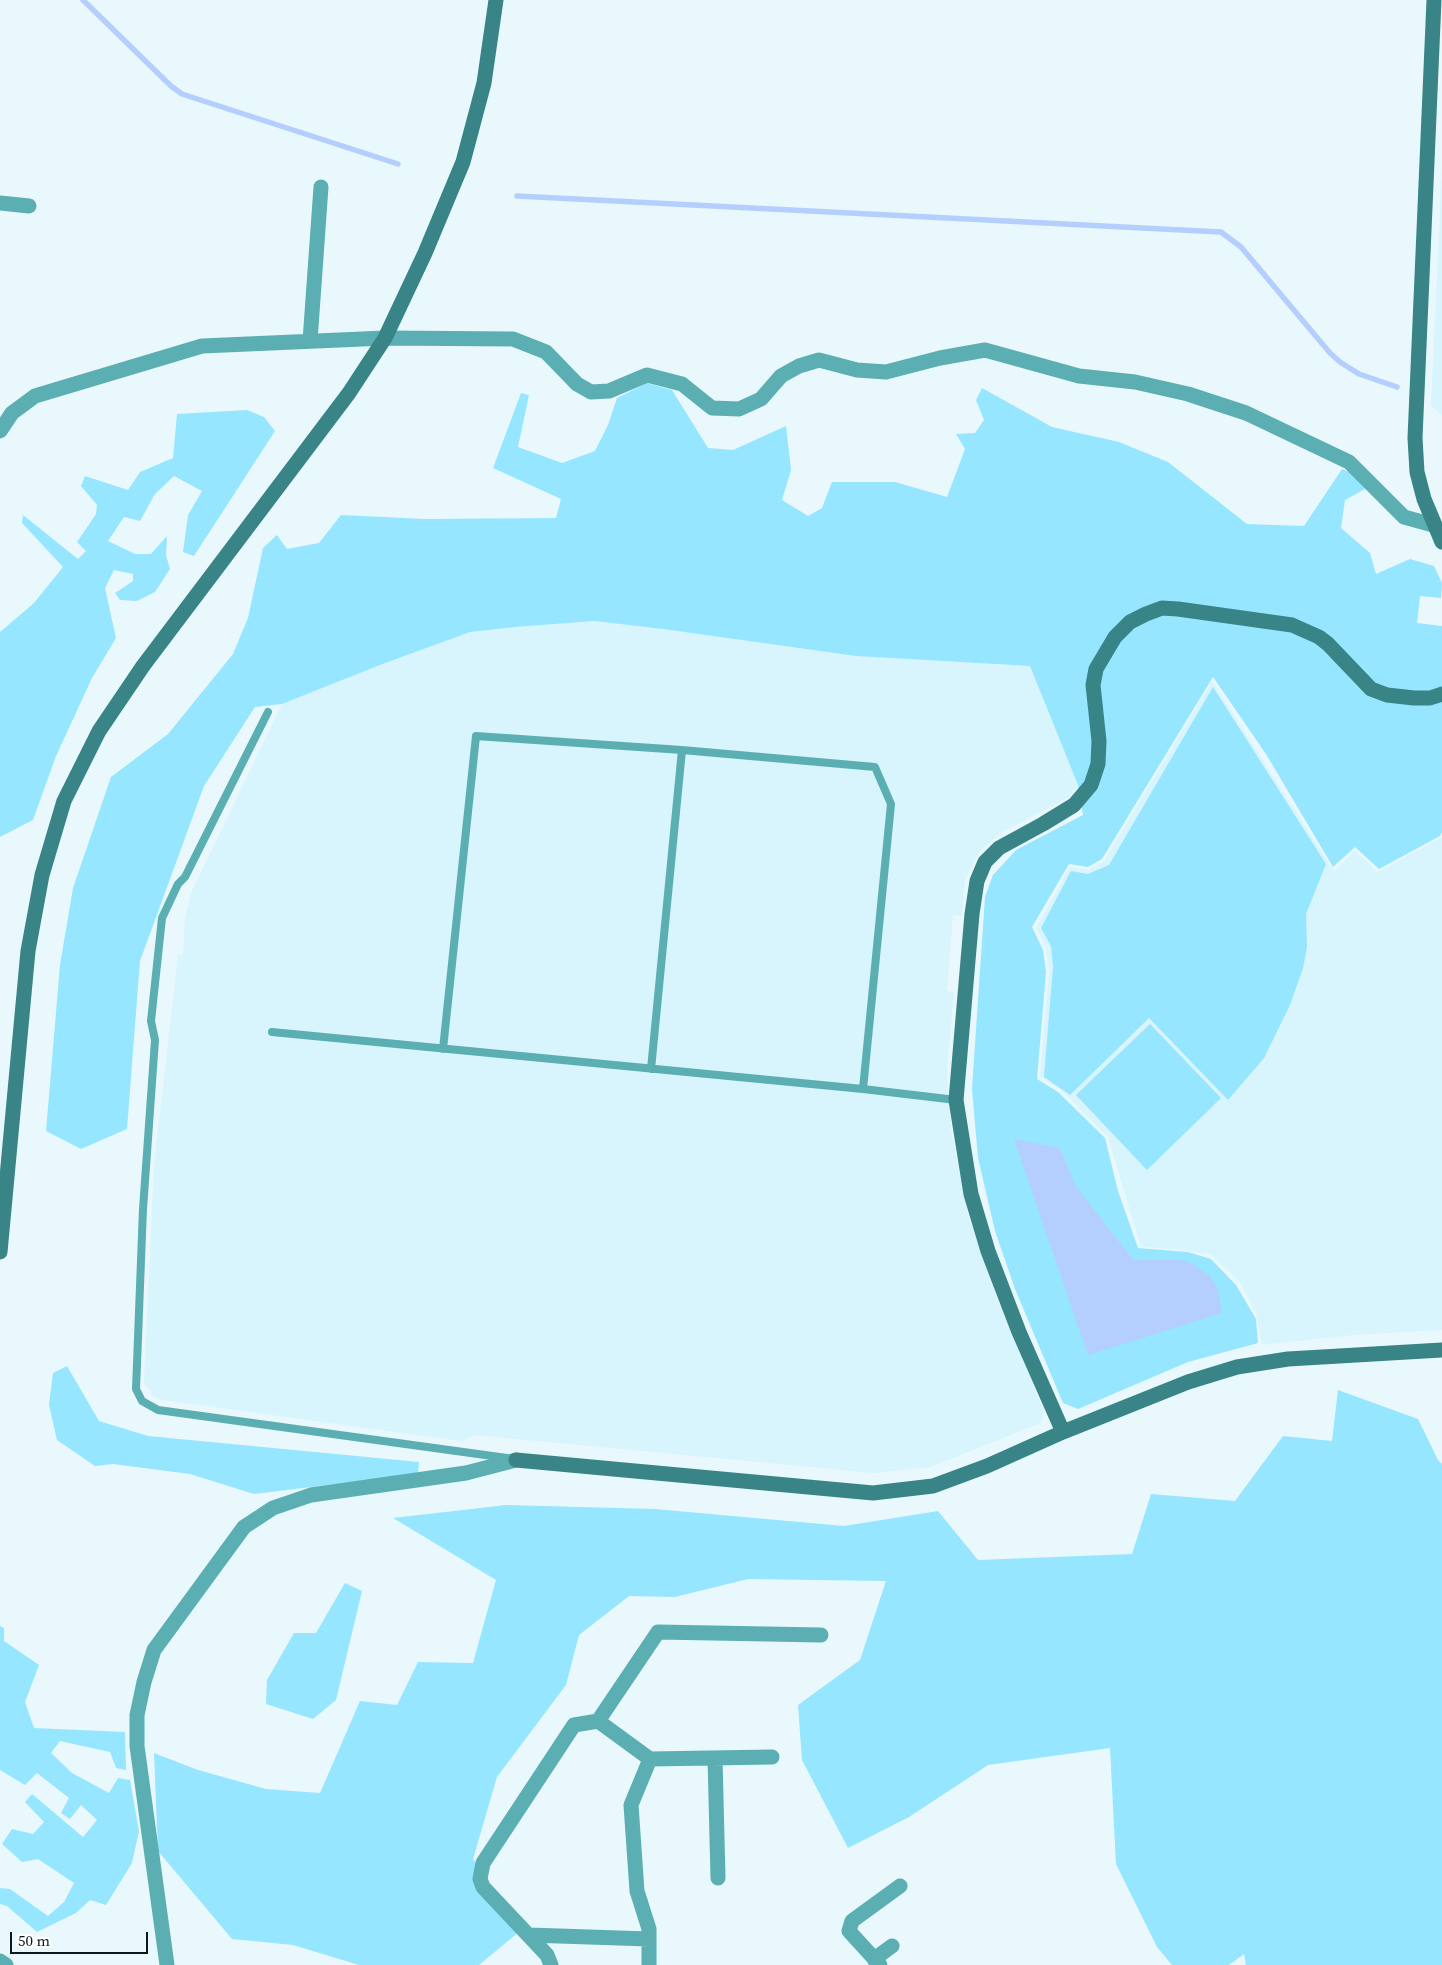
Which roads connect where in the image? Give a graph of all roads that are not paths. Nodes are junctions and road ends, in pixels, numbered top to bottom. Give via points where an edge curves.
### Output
1 (496, 0) edge
2 (1434, 0) edge
3 (321, 186) dead end
4 (0, 204) edge
5 (29, 206) dead end
6 (385, 338) junction
7 (310, 341) junction
8 (0, 431) edge
9 (1433, 525) junction
10 (1442, 542) edge
11 (1442, 694) edge
12 (268, 712) dead end
13 (682, 750) junction
14 (272, 1032) dead end
15 (443, 1049) junction
16 (651, 1069) junction
17 (864, 1089) junction
18 (956, 1100) junction
19 (0, 1252) edge
20 (1442, 1350) edge
21 (1063, 1432) junction
22 (516, 1460) junction
23 (821, 1635) dead end
24 (598, 1721) junction
25 (715, 1758) junction
26 (772, 1758) dead end
27 (650, 1759) junction
28 (718, 1878) dead end
29 (900, 1886) dead end
30 (529, 1935) junction
31 (649, 1939) junction
32 (892, 1946) dead end
33 (0, 1961) edge
34 (877, 1962) edge
35 (6, 1965) edge
36 (168, 1965) edge
37 (551, 1965) edge
38 (649, 1965) edge

1 - 6 street via 484,83 463,162
2 - 9 street via 1415,438 1417,472
3 - 7 street
4 - 5 street
6 - 7 street
6 - 9 street via 513,339 546,352 577,384 591,392 609,391 647,375 682,384 712,408 739,409 761,399 781,376 819,360 857,370 886,372 985,350 1079,376 1135,382 1188,394 1246,413 1349,462 1404,517
6 - 19 street via 349,393 143,666 99,731 64,800 42,875 28,952
7 - 8 street via 202,346 184,351 36,396 12,413
9 - 10 street
11 - 18 street via 1414,698 1387,696 1371,689 1328,644 1292,625 1162,608 1130,622 1115,636 1096,669 1093,686 1099,741 1098,764 1091,785 1061,814 999,848 985,862 977,881
12 - 22 lane via 162,918 151,1021 155,1040 143,1209 136,1389 142,1401 158,1410
13 - 15 lane via 476,736
13 - 16 lane
13 - 17 lane via 875,767 891,804
14 - 15 lane
15 - 16 lane
16 - 17 lane
17 - 18 lane
18 - 21 street via 971,1194 988,1251 1018,1332
20 - 21 street via 1288,1359 1237,1367 1188,1382
21 - 22 street via 933,1486 873,1493
22 - 36 street via 466,1472 310,1495 273,1508 244,1526 154,1650 137,1715 137,1746
23 - 24 street via 658,1632
24 - 27 street
24 - 30 street via 574,1725 483,1863 480,1879 483,1887
25 - 26 street
25 - 27 street
25 - 28 street
27 - 31 street via 631,1805 637,1891
29 - 34 street via 852,1921 848,1931
30 - 31 street
30 - 37 street via 548,1955
31 - 38 street
32 - 34 street
33 - 35 street

